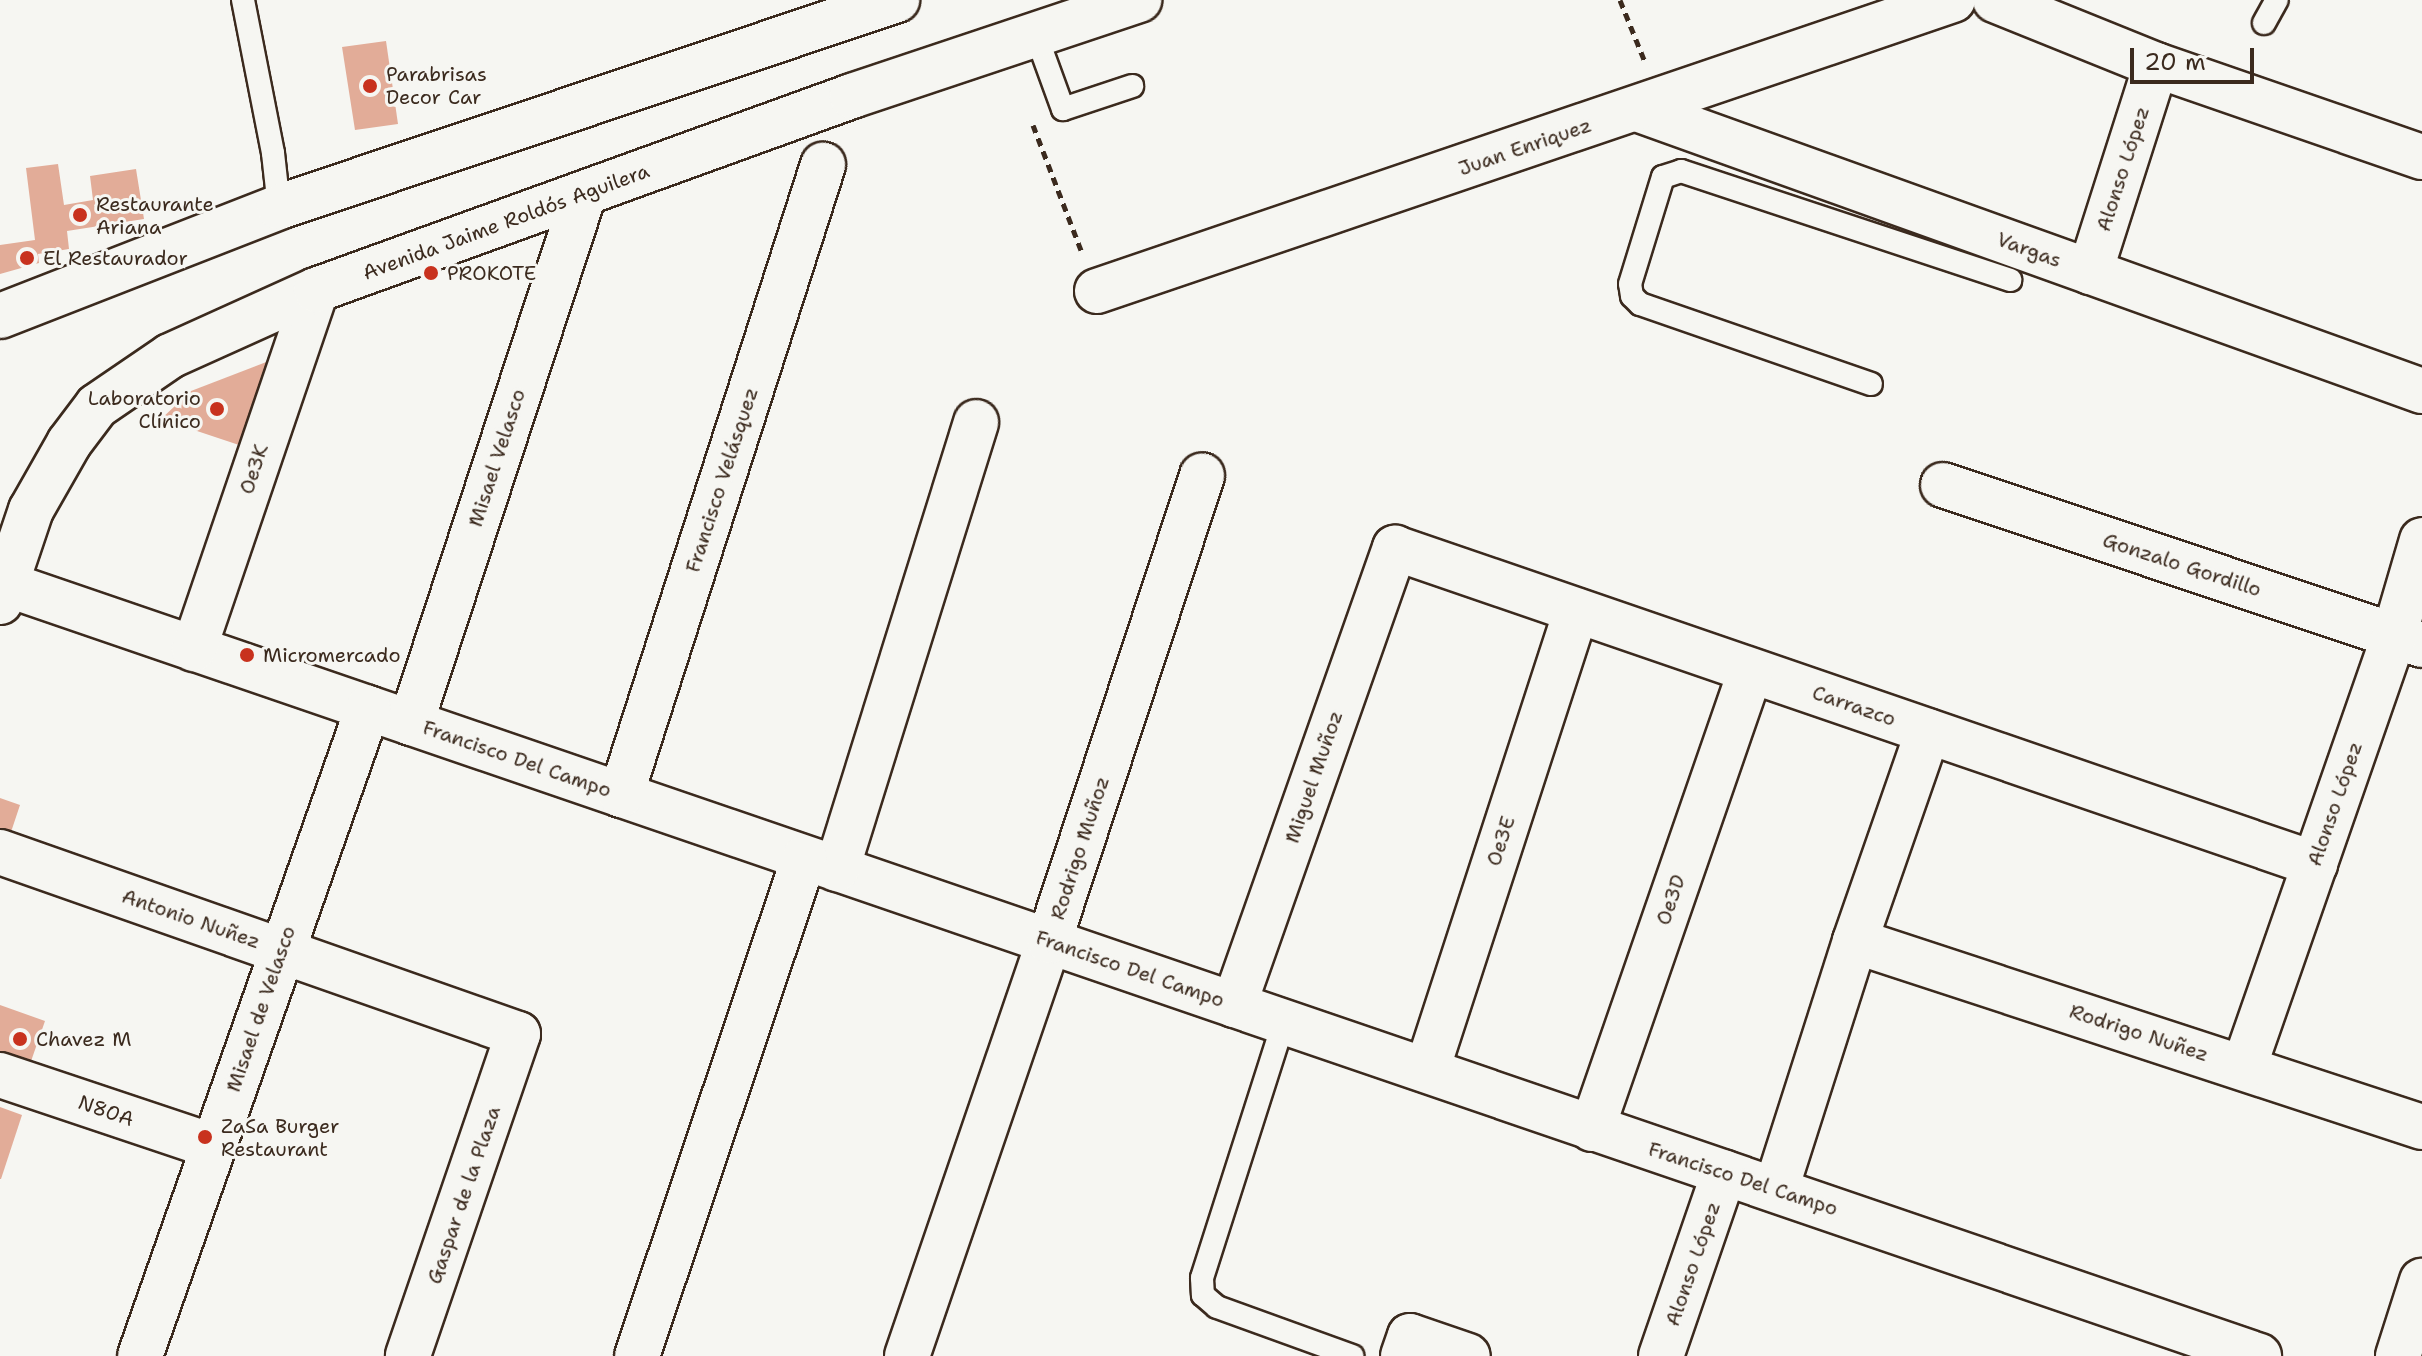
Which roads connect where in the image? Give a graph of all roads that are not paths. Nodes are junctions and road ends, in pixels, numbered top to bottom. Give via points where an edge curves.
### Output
1 (243, 0) edge
2 (1139, 0) edge
3 (1953, 0) edge
4 (1995, 0) edge
5 (2277, 0) edge
6 (888, 2) edge
7 (2264, 23) dead end
8 (1036, 35) junction
9 (2156, 65) junction
10 (1132, 86) dead end
11 (1649, 105) junction
12 (2422, 157) edge
13 (823, 165) dead end
14 (584, 194) junction
15 (279, 207) junction
16 (2090, 272) junction
17 (2010, 280) dead end
18 (316, 290) junction
19 (1097, 291) road end
20 (0, 316) edge
21 (1871, 384) dead end
22 (2422, 391) edge
23 (976, 422) dead end
24 (1202, 476) dead end
25 (1943, 485) dead end
26 (2422, 540) edge
27 (1395, 548) joint
28 (2, 589) edge
29 (1576, 611) junction
30 (2408, 641) edge
31 (194, 649) junction
32 (1751, 671) junction
33 (368, 708) junction
34 (411, 723) junction
35 (1928, 731) junction
36 (621, 795) junction
37 (0, 852) edge
38 (820, 863) junction
39 (2315, 864) junction
40 (1049, 941) junction
41 (1855, 941) junction
42 (282, 951) junction
43 (1234, 1005) junction
44 (1284, 1021) junction
45 (518, 1034) joint
46 (2244, 1067) junction
47 (1427, 1070) junction
48 (0, 1075) edge
49 (2422, 1127) edge
50 (1592, 1129) junction
51 (212, 1146) junction
52 (1724, 1173) junction
53 (1776, 1189) junction
54 (2422, 1281) edge
55 (2147, 1338) edge
56 (1407, 1346) edge
57 (140, 1356) edge
58 (408, 1356) edge
59 (637, 1356) edge
60 (907, 1356) edge
61 (1352, 1356) edge
62 (1468, 1356) edge
63 (1661, 1356) edge
64 (2259, 1356) edge
65 (2398, 1356) edge

1 - 15 lane
2 - 8 street, Avenida Jaime Roldós Aguilera
3 - 11 street, Juan Enriquez
4 - 9 street
5 - 7 lane
6 - 15 street
8 - 10 lane via 1063,109
8 - 14 street, Avenida Jaime Roldós Aguilera
9 - 12 street
9 - 16 street, Alonso López
11 - 16 street, Vargas
11 - 19 street, Juan Enriquez
13 - 36 street, Francisco Velásquez
14 - 18 street, Avenida Jaime Roldós Aguilera
14 - 34 street, Misael Velasco
15 - 20 street
16 - 22 street, Vargas
17 - 21 lane via 1681,171 1663,177 1630,284 1640,304
18 - 28 street, Avenida Jaime Roldós Aguilera via 170,356 97,406 47,478
18 - 31 street, Oe3K
23 - 38 street
24 - 40 street, Rodrigo Muñoz
25 - 30 street, Gonzalo Gordillo
26 - 30 street, Alonso López
27 - 29 street, Carrazco
27 - 43 street, Miguel Muñoz
28 - 31 street, Francisco Del Campo
29 - 32 street, Carrazco
29 - 47 street, Oe3E
30 - 39 street, Alonso López
31 - 33 street, Francisco Del Campo
32 - 35 street, Carrazco
32 - 50 street, Oe3D
33 - 34 street, Francisco Del Campo
33 - 42 street, Misael de Velasco
34 - 36 street, Francisco Del Campo
35 - 39 street, Carrazco
35 - 41 street
36 - 38 street, Francisco Del Campo
37 - 42 street, Antonio Nuñez
38 - 40 street, Francisco Del Campo
38 - 59 street
39 - 46 street, Alonso López
40 - 43 street, Francisco Del Campo
40 - 60 street, Rodrigo Muñoz
41 - 46 street, Rodrigo Nuñez
41 - 53 street
42 - 45 street, Antonio Nuñez
42 - 51 street, Misael de Velasco
43 - 44 street, Francisco Del Campo
44 - 47 street, Francisco Del Campo
44 - 61 lane via 1202,1278 1203,1295 1217,1307
45 - 58 street, Gaspar de la Plaza
46 - 49 street, Rodrigo Nuñez
47 - 50 street, Francisco Del Campo
48 - 51 street, N80A
50 - 52 street, Francisco Del Campo
51 - 57 street, Misael de Velasco
52 - 53 street, Francisco Del Campo
52 - 63 street, Alonso López
53 - 55 street, Francisco Del Campo
54 - 65 street
55 - 64 street, Francisco Del Campo
56 - 62 street

